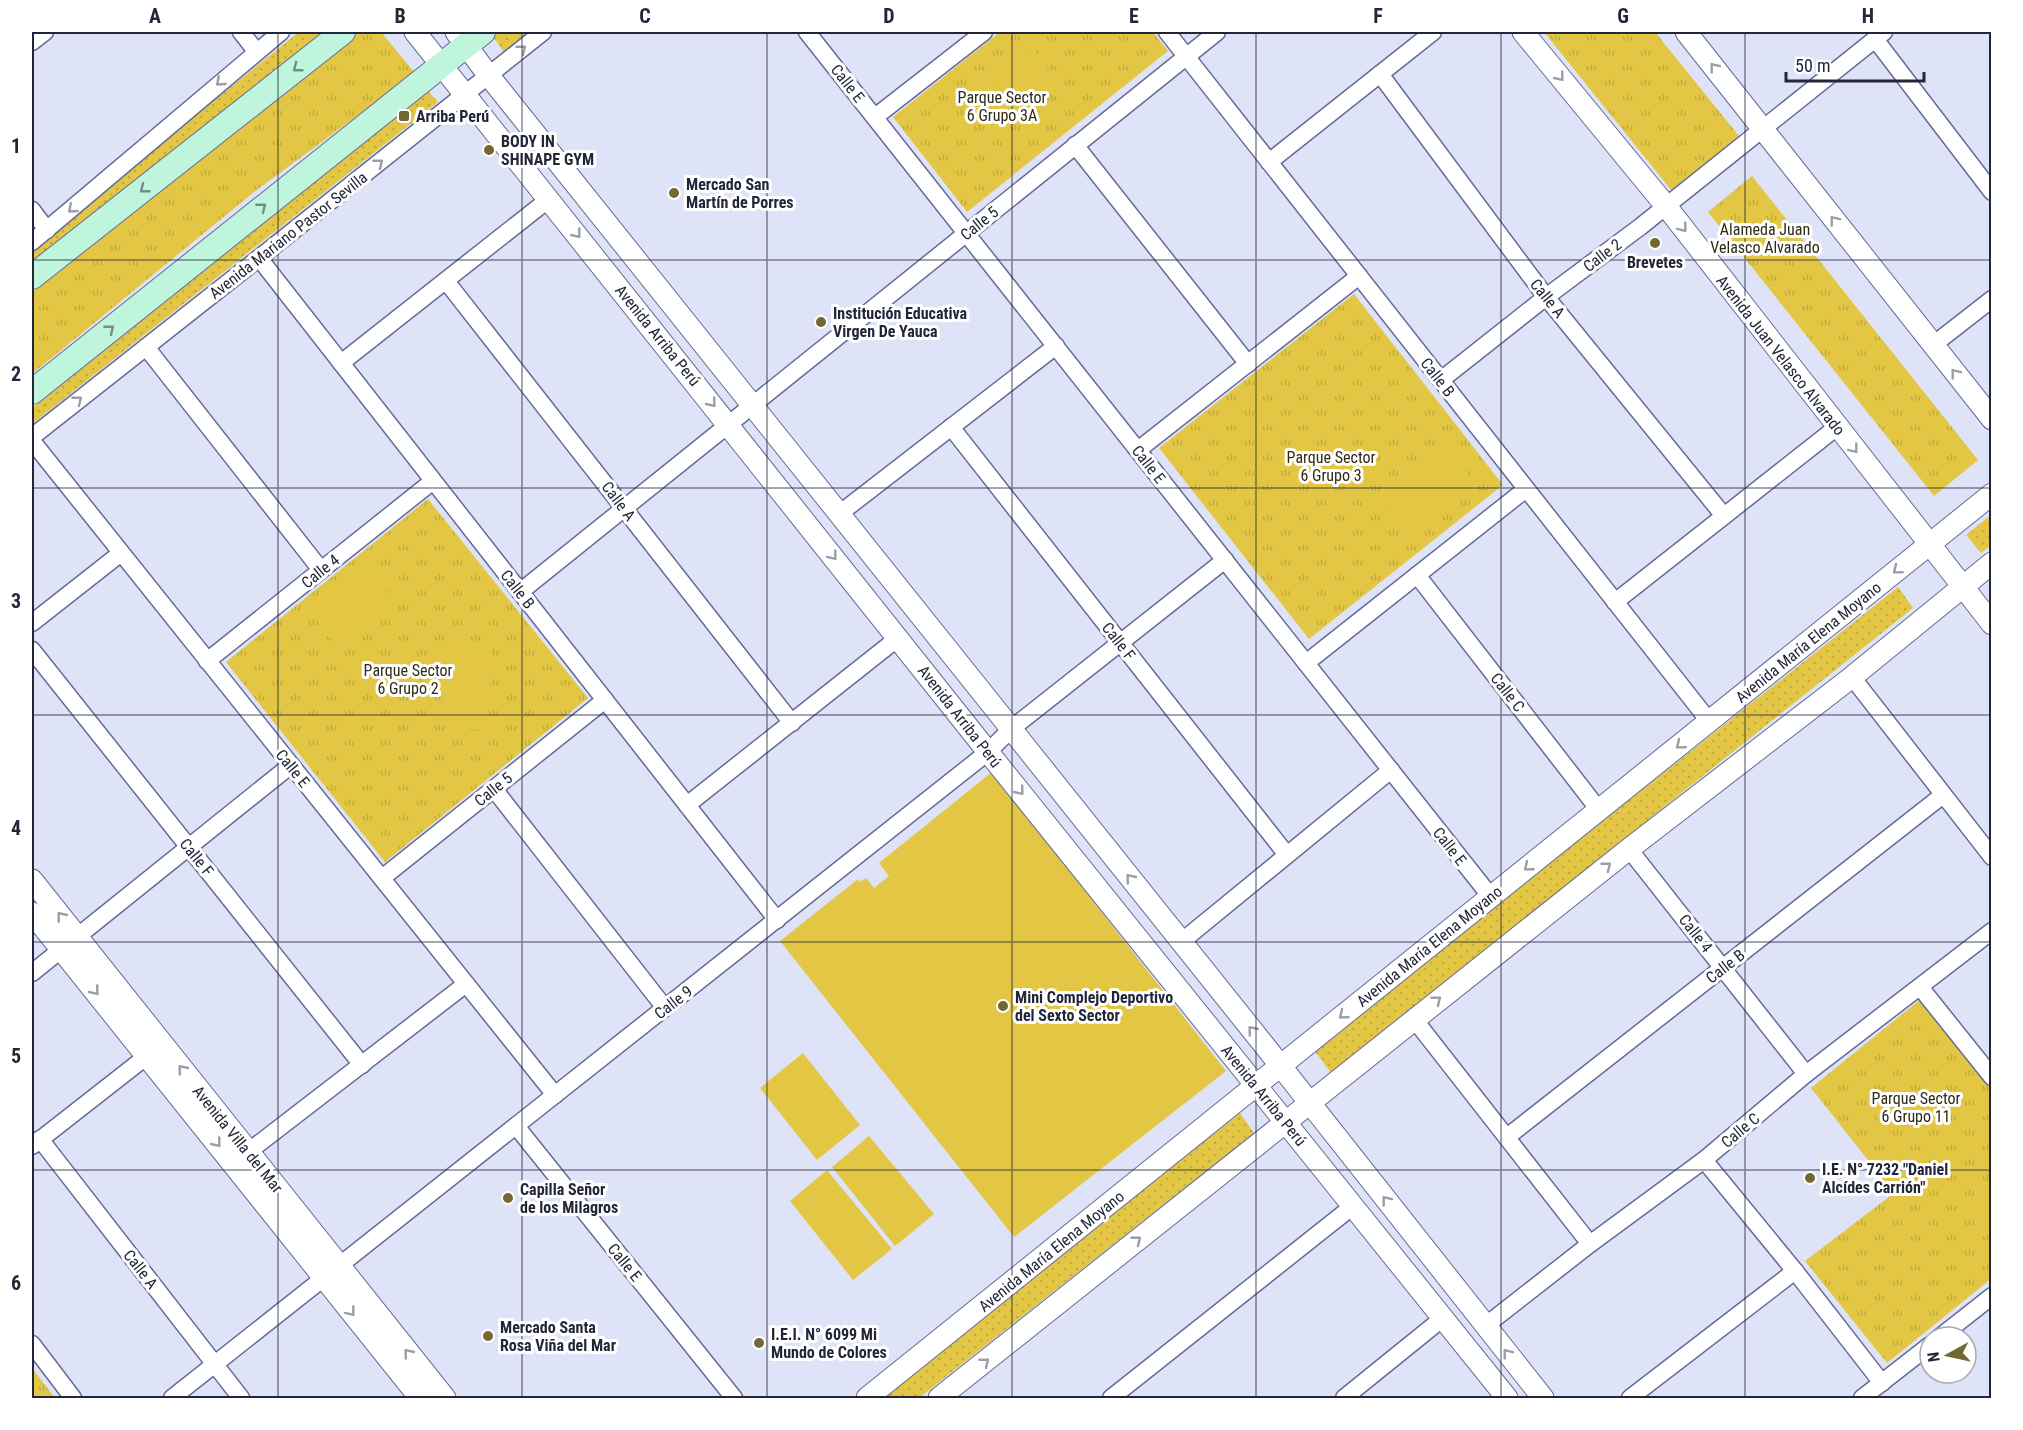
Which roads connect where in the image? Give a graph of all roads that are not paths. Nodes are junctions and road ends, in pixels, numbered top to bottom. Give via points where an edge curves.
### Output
1 (45, 32) edge
2 (241, 32) edge
3 (281, 32) edge
4 (343, 32) edge
5 (416, 32) edge
6 (543, 32) edge
7 (807, 32) edge
8 (984, 32) edge
9 (1167, 32) edge
10 (1217, 32) edge
11 (1433, 32) edge
12 (1523, 32) edge
13 (1686, 32) edge
14 (1879, 35) edge
15 (468, 36) edge
16 (32, 42) edge
17 (256, 51) junction
18 (1186, 56) junction
19 (441, 64) junction
20 (1380, 74) junction
21 (489, 76) junction
22 (465, 94) junction
23 (875, 117) junction
24 (1763, 129) junction
25 (1075, 145) junction
26 (1269, 162) junction
27 (1992, 192) edge
28 (549, 199) junction
29 (1666, 206) junction
30 (32, 210) edge
31 (47, 230) junction
32 (966, 233) junction
33 (32, 242) edge
34 (259, 258) junction
35 (1359, 276) junction
36 (32, 277) edge
37 (446, 280) junction
38 (1546, 297) junction
39 (1992, 299) edge
40 (1933, 345) junction
41 (1056, 346) junction
42 (146, 347) junction
43 (341, 363) junction
44 (1248, 364) junction
45 (1441, 380) junction
46 (32, 392) edge
47 (741, 414) junction
48 (1992, 419) edge
49 (951, 427) junction
50 (1837, 427) junction
51 (32, 439) edge
52 (1138, 450) junction
53 (433, 481) junction
54 (1526, 489) junction
55 (1992, 494) edge
56 (625, 508) junction
57 (840, 514) junction
58 (1724, 516) junction
59 (1929, 544) junction
60 (121, 553) junction
61 (1225, 560) junction
62 (1992, 563) edge
63 (321, 570) junction
64 (1417, 575) junction
65 (1962, 587) junction
66 (520, 592) junction
67 (1615, 602) junction
68 (32, 623) edge
69 (1992, 624) edge
70 (898, 638) junction
71 (1120, 643) junction
72 (32, 650) edge
73 (207, 661) junction
74 (1306, 663) junction
75 (1852, 677) junction
76 (605, 700) junction
77 (1709, 721) junction
78 (792, 723) junction
79 (1011, 729) junction
80 (988, 752) junction
81 (291, 765) junction
82 (1391, 770) junction
83 (494, 789) junction
84 (1943, 795) junction
85 (687, 806) junction
86 (1599, 810) junction
87 (189, 848) junction
88 (1629, 849) junction
89 (1287, 855) junction
90 (1992, 857) edge
91 (382, 878) junction
92 (32, 880) edge
93 (1491, 897) junction
94 (32, 913) edge
95 (777, 920) junction
96 (1992, 931) edge
97 (1181, 942) junction
98 (69, 943) junction
99 (1723, 968) junction
100 (32, 973) edge
101 (466, 984) junction
102 (1920, 987) junction
103 (665, 1008) junction
104 (1414, 1018) junction
105 (147, 1056) junction
106 (362, 1065) junction
107 (1280, 1065) junction
108 (1806, 1074) junction
109 (1992, 1077) edge
110 (1256, 1086) junction
111 (555, 1095) junction
112 (1310, 1104) junction
113 (1285, 1122) junction
114 (516, 1126) junction
115 (1507, 1137) junction
116 (36, 1143) edge
117 (248, 1152) junction
118 (1704, 1160) junction
119 (1353, 1206) junction
120 (1590, 1244) junction
121 (1795, 1270) junction
122 (332, 1272) junction
123 (1992, 1296) edge
124 (1443, 1318) junction
125 (1955, 1325) edge
126 (1485, 1326) junction
127 (32, 1344) edge
128 (1918, 1354) edge
129 (215, 1365) junction
130 (1882, 1383) junction
131 (73, 1398) edge
132 (172, 1398) edge
133 (241, 1398) edge
134 (420, 1398) edge
135 (445, 1398) edge
136 (734, 1398) edge
137 (867, 1398) edge
138 (939, 1398) edge
139 (1111, 1398) edge
140 (1344, 1398) edge
141 (1507, 1398) edge
142 (1543, 1398) edge
143 (1630, 1398) edge
144 (1862, 1398) edge

1 - 16 street
2 - 17 street
3 - 17 street
4 -> 36 main road
5 - 19 street, Avenida Arriba Perú
21 -> 6 street, Avenida Mariano Pastor Sevilla
7 - 23 street, Calle E
8 - 23 street
9 - 18 street, Calle B
10 - 18 street, Calle 5
11 - 20 street
12 -> 29 street, Avenida Juan Velasco Alvarado
24 -> 13 street
14 - 24 street
14 - 27 street
15 - 19 main road
15 - 21 street, Avenida Arriba Perú
17 -> 31 street
18 - 25 street, Calle 5
18 - 26 street, Calle B
19 - 22 street, Avenida Arriba Perú
46 -> 19 main road
20 - 26 street
20 - 38 street, Calle A
21 - 22 street, Avenida Mariano Pastor Sevilla
21 - 47 street, Avenida Arriba Perú
22 - 28 street, Avenida Arriba Perú
34 -> 22 street, Avenida Mariano Pastor Sevilla
23 - 32 street, Calle E
24 - 29 street, Calle 2
40 -> 24 street
25 - 32 street, Calle 5
25 - 44 street
26 - 35 street, Calle B
28 - 37 street
28 -> 47 street, Avenida Arriba Perú
29 - 38 street, Calle 2
29 -> 50 street, Avenida Juan Velasco Alvarado
30 - 31 street
31 - 33 street
32 - 41 street, Calle E
32 - 47 street, Calle 5
34 - 42 street, Avenida Mariano Pastor Sevilla
34 - 43 street, Calle B
35 - 44 street
35 - 45 street, Calle B
37 - 43 street
37 - 56 street, Calle A
38 - 45 street, Calle 2
38 - 58 street, Calle A
39 - 40 street
48 -> 40 street
41 - 49 street
41 - 52 street, Calle E
51 -> 42 street, Avenida Mariano Pastor Sevilla
42 - 63 street
43 - 53 street, Calle B
44 - 52 street
45 - 54 street, Calle B
47 - 56 street
47 - 57 street, Avenida Arriba Perú
47 -> 70 street, Avenida Arriba Perú
49 - 57 street
49 - 71 street, Calle F
50 - 58 street
50 -> 59 street, Avenida Juan Velasco Alvarado
51 - 60 street, Calle E
52 - 61 street, Calle E
53 - 63 street, Calle 4
53 - 66 street, Calle B
54 - 64 street
54 - 67 street, Calle B
55 - 59 street, Avenida María Elena Moyano
56 - 66 street
56 - 78 street, Calle A
57 - 79 street, Avenida Arriba Perú
58 - 67 street
59 - 65 street, Avenida Juan Velasco Alvarado
59 -> 77 street, Avenida María Elena Moyano
60 - 68 street
60 - 73 street, Calle E
61 - 71 street, Calle 9
61 - 74 street, Calle E
62 - 65 street
63 - 73 street, Calle 4
64 - 74 street
64 - 86 street, Calle C
65 - 69 street, Avenida Juan Velasco Alvarado
65 - 75 street
66 - 76 street, Calle B
67 - 77 street, Calle B
70 - 78 street
70 - 80 street, Avenida Arriba Perú
71 - 79 street, Calle 9
71 - 89 street, Calle F
72 - 87 street, Calle F
73 - 81 street, Calle E
74 - 82 street, Calle E
75 - 84 street
75 - 88 street
76 - 83 street, Calle 5
76 - 85 street, Calle B
77 -> 86 street, Avenida María Elena Moyano
78 - 85 street
79 - 80 street, Calle 9
97 -> 79 street, Avenida Arriba Perú
80 - 95 street, Calle 9
80 -> 110 street, Avenida Arriba Perú
81 - 87 street
81 - 91 street, Calle E
82 - 89 street
82 - 93 street, Calle E
83 - 91 street, Calle 5
83 - 103 street
84 - 90 street
84 - 99 street, Calle B
85 - 95 street, Calle B
86 -> 93 street, Avenida María Elena Moyano
87 - 98 street
87 - 106 street, Calle F
88 - 99 street, Calle 4
104 -> 88 street
89 - 97 street
91 - 101 street, Calle E
98 -> 92 street, Avenida Villa del Mar
93 -> 107 street, Avenida María Elena Moyano
94 - 98 street, Avenida Villa del Mar
95 - 103 street, Calle 9
96 - 102 street, Calle C
107 -> 97 street, Avenida Arriba Perú
98 - 100 street
98 -> 105 street, Avenida Villa del Mar
117 -> 98 street, Avenida Villa del Mar
99 - 108 street, Calle 4
99 - 115 street, Calle B
101 - 106 street
101 - 111 street, Calle E
102 - 108 street, Calle C
102 - 109 street
103 - 111 street, Calle 9
104 - 112 street
104 - 115 street
105 - 116 street
105 -> 122 street, Avenida Villa del Mar
106 - 117 street
107 - 110 street, Avenida María Elena Moyano
107 - 112 street, Avenida Arriba Perú
108 - 118 street, Calle C
110 - 113 street, Avenida Arriba Perú
110 - 137 street, Avenida María Elena Moyano
111 - 114 street, Calle 9
112 - 113 street
126 -> 112 street, Avenida Arriba Perú
113 - 119 street, Avenida Arriba Perú
138 -> 113 street
114 - 122 street, Calle 9
114 - 136 street, Calle E
115 - 120 street
116 - 129 street, Calle A
117 - 122 street, Avenida Villa del Mar
118 - 120 street, Calle C
118 - 121 street
119 - 124 street, Avenida Arriba Perú
119 - 139 street
120 - 126 street, Calle C
121 - 130 street
121 - 143 street
122 - 129 street
122 -> 134 street, Avenida Villa del Mar
135 -> 122 street, Avenida Villa del Mar
123 - 125 street
124 - 140 street
124 - 141 street, Avenida Arriba Perú
142 -> 126 street, Avenida Arriba Perú
127 - 131 street
128 - 130 street
129 - 132 street
129 - 133 street, Calle A
130 - 144 street

